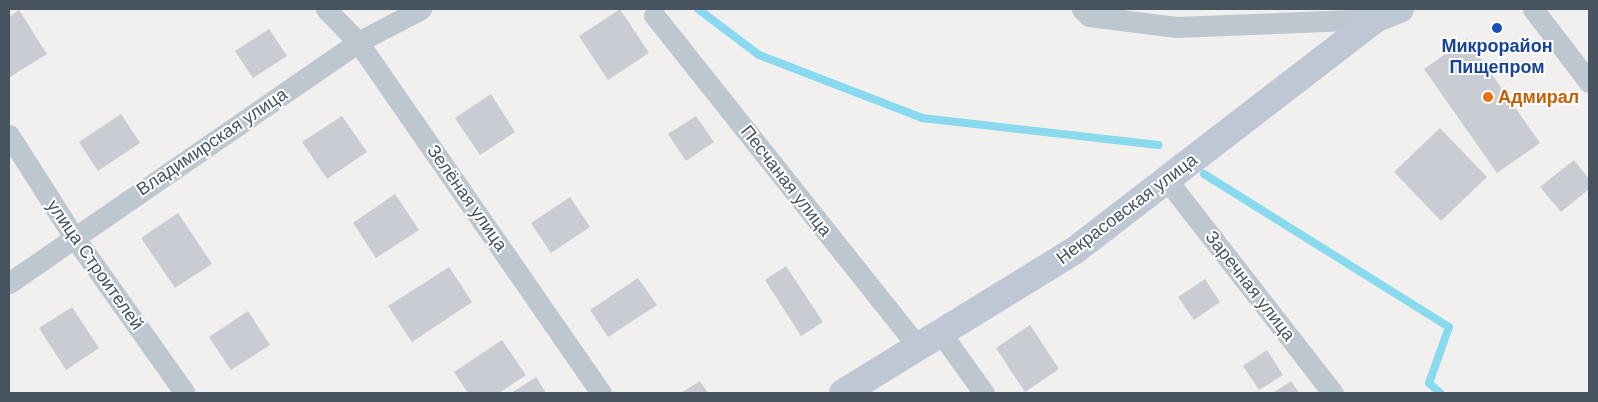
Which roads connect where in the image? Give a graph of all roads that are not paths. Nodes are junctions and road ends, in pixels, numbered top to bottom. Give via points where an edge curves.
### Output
1 (326, 9) edge
2 (421, 9) edge
3 (1082, 9) edge
4 (1400, 9) edge
5 (1533, 9) edge
6 (654, 15) dead end
7 (1375, 19) junction
8 (358, 42) junction
9 (1589, 82) edge
10 (9, 135) edge
11 (1167, 180) junction
12 (74, 237) junction
13 (9, 283) edge
14 (940, 332) junction
15 (917, 346) junction
16 (185, 393) edge
17 (601, 393) edge
18 (843, 393) edge
19 (984, 393) edge
20 (1333, 393) edge

1 - 8 street, Зелёная улица
2 - 8 street, Владимирская улица
3 - 7 street via 1089,16 1176,27
4 - 7 street, Некрасовская улица
5 - 9 street
6 - 15 street, Песчаная улица
7 - 11 street, Некрасовская улица
8 - 12 street, Владимирская улица
8 - 17 street, Зелёная улица
10 - 12 street, улица Строителей
11 - 14 street, Некрасовская улица via 1074,251
11 - 20 street, Заречная улица
12 - 13 street, Владимирская улица
12 - 16 street, улица Строителей
14 - 15 street, Некрасовская улица
14 - 19 street
15 - 18 street, Некрасовская улица

